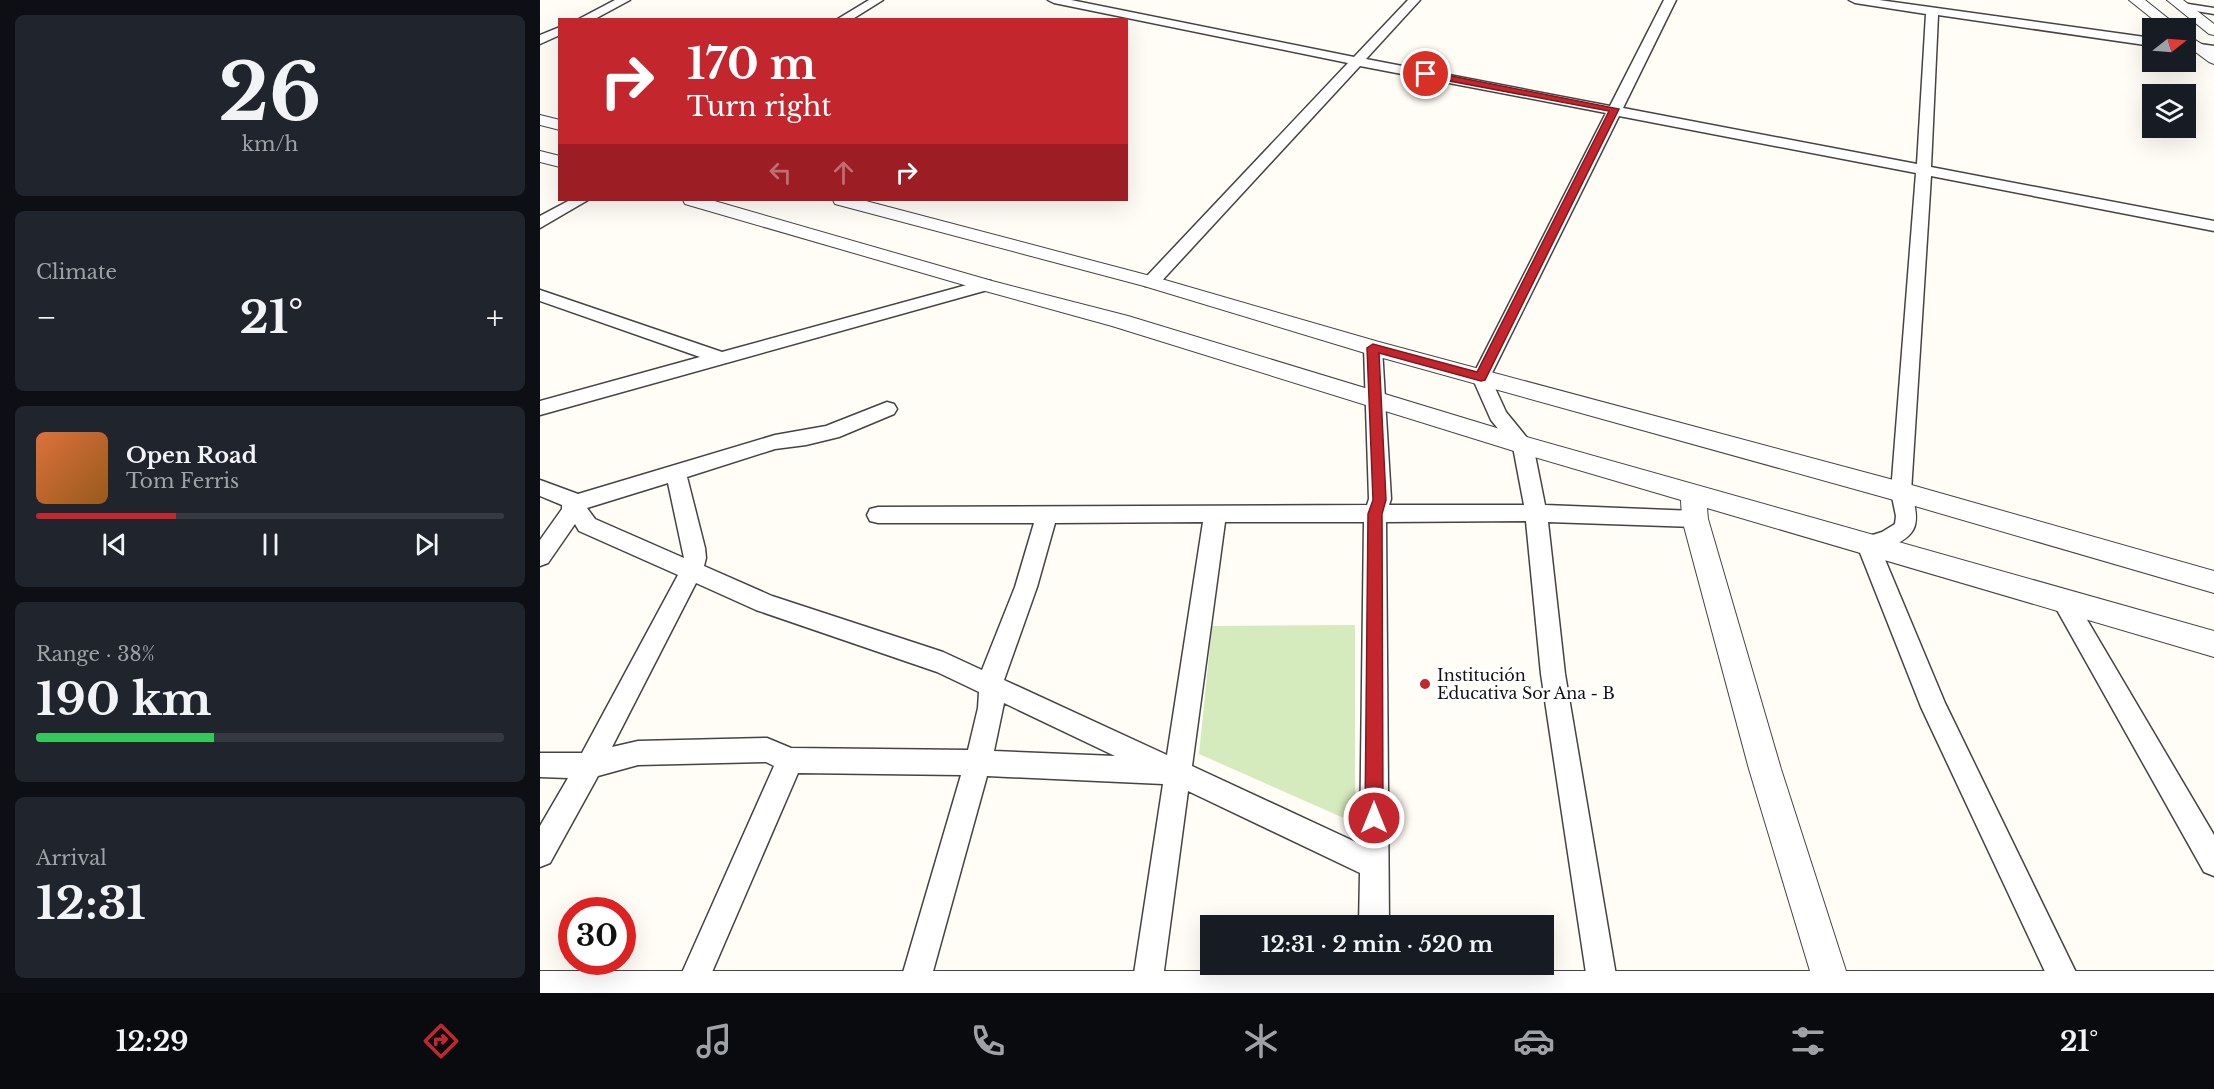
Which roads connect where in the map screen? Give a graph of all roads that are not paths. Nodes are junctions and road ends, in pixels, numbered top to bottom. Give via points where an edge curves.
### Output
1 (624, 0) edge
2 (877, 0) edge
3 (1054, 0) edge
4 (1414, 0) edge
5 (1670, 0) edge
6 (1855, 0) edge
7 (2136, 0) edge
8 (2178, 3) edge
9 (2214, 10) edge
10 (1932, 12) junction
11 (1125, 13) edge
12 (587, 18) edge
13 (846, 18) edge
14 (2160, 18) edge
15 (558, 31) edge
16 (2214, 31) edge
17 (540, 40) edge
18 (2142, 41) edge
19 (2196, 48) edge
20 (2196, 49) edge
21 (2214, 50) edge
22 (2214, 59) edge
23 (1356, 61) junction
24 (1614, 109) junction
25 (540, 120) edge
26 (558, 124) edge
27 (540, 156) edge
28 (558, 161) edge
29 (1924, 169) junction
30 (578, 201) edge
31 (695, 201) edge
32 (856, 201) edge
33 (540, 223) edge
34 (2214, 226) edge
35 (1151, 282) junction
36 (986, 285) junction
37 (540, 295) edge
38 (1373, 348) junction
39 (721, 358) junction
40 (1481, 377) junction
41 (1375, 401) junction
42 (540, 408) edge
43 (887, 409) dead end
44 (1523, 445) junction
45 (676, 473) junction
46 (540, 488) edge
47 (1901, 492) junction
48 (573, 504) junction
49 (1695, 506) junction
50 (1536, 513) junction
51 (1375, 514) junction
52 (878, 515) dead end
53 (1047, 515) junction
54 (1215, 515) junction
55 (1868, 545) junction
56 (540, 558) edge
57 (691, 571) junction
58 (2214, 582) edge
59 (2065, 603) junction
60 (2214, 644) edge
61 (992, 687) junction
62 (790, 760) junction
63 (978, 763) junction
64 (540, 765) edge
65 (589, 766) junction
66 (1178, 771) junction
67 (540, 853) edge
68 (2214, 862) edge
69 (1374, 865) junction
70 (1374, 915) edge
71 (1374, 982) edge
72 (2214, 988) edge
73 (540, 989) edge
74 (689, 990) edge
75 (1146, 990) edge
76 (2070, 990) edge
77 (913, 991) edge
78 (1604, 991) edge
79 (1834, 991) edge

1 - 12 street
2 - 13 street
3 - 11 street
4 - 23 street
5 - 24 street
6 - 10 street
7 - 14 street
8 - 9 street
8 - 16 street
10 - 18 street
10 - 29 street
11 - 23 street
15 - 17 street
19 - 21 street
20 - 22 street
23 - 24 street
23 - 35 street
24 - 29 street
24 - 40 street
25 - 26 street
27 - 28 street
29 - 34 street
29 - 47 street
30 - 33 street
31 - 36 street
32 - 35 street
35 - 38 street
36 - 39 street
36 - 41 street via 1120,321
37 - 39 street
38 - 40 street
38 - 41 street
39 - 42 street
40 - 44 street via 1498,415
40 - 47 street
41 - 44 street
41 - 51 street via 1380,500
43 - 45 street via 836,432 775,442
44 - 49 street
44 - 50 street
45 - 48 street
45 - 57 street via 694,548
46 - 48 street via 570,499
47 - 55 street via 1907,510 1905,526 1897,537
47 - 58 street
48 - 56 street via 573,512
48 - 57 street via 586,525
49 - 50 street
49 - 55 street
49 - 79 street via 1765,769
50 - 51 street
50 - 78 street via 1552,674
51 - 54 street
51 - 69 street
52 - 53 street
53 - 54 street
53 - 61 street via 1026,587 992,676
54 - 66 street
55 - 59 street
55 - 76 street via 1934,707
57 - 61 street via 764,603 943,663
57 - 65 street
59 - 60 street
59 - 68 street
61 - 63 street
61 - 66 street
62 - 63 street
62 - 65 street via 767,750 638,753
62 - 74 street
63 - 66 street
63 - 77 street
64 - 65 street
65 - 67 street
66 - 69 street
66 - 75 street
69 - 70 street
71 - 75 street
71 - 78 street
72 - 76 street
73 - 74 street
74 - 77 street
75 - 77 street
76 - 79 street
78 - 79 street

